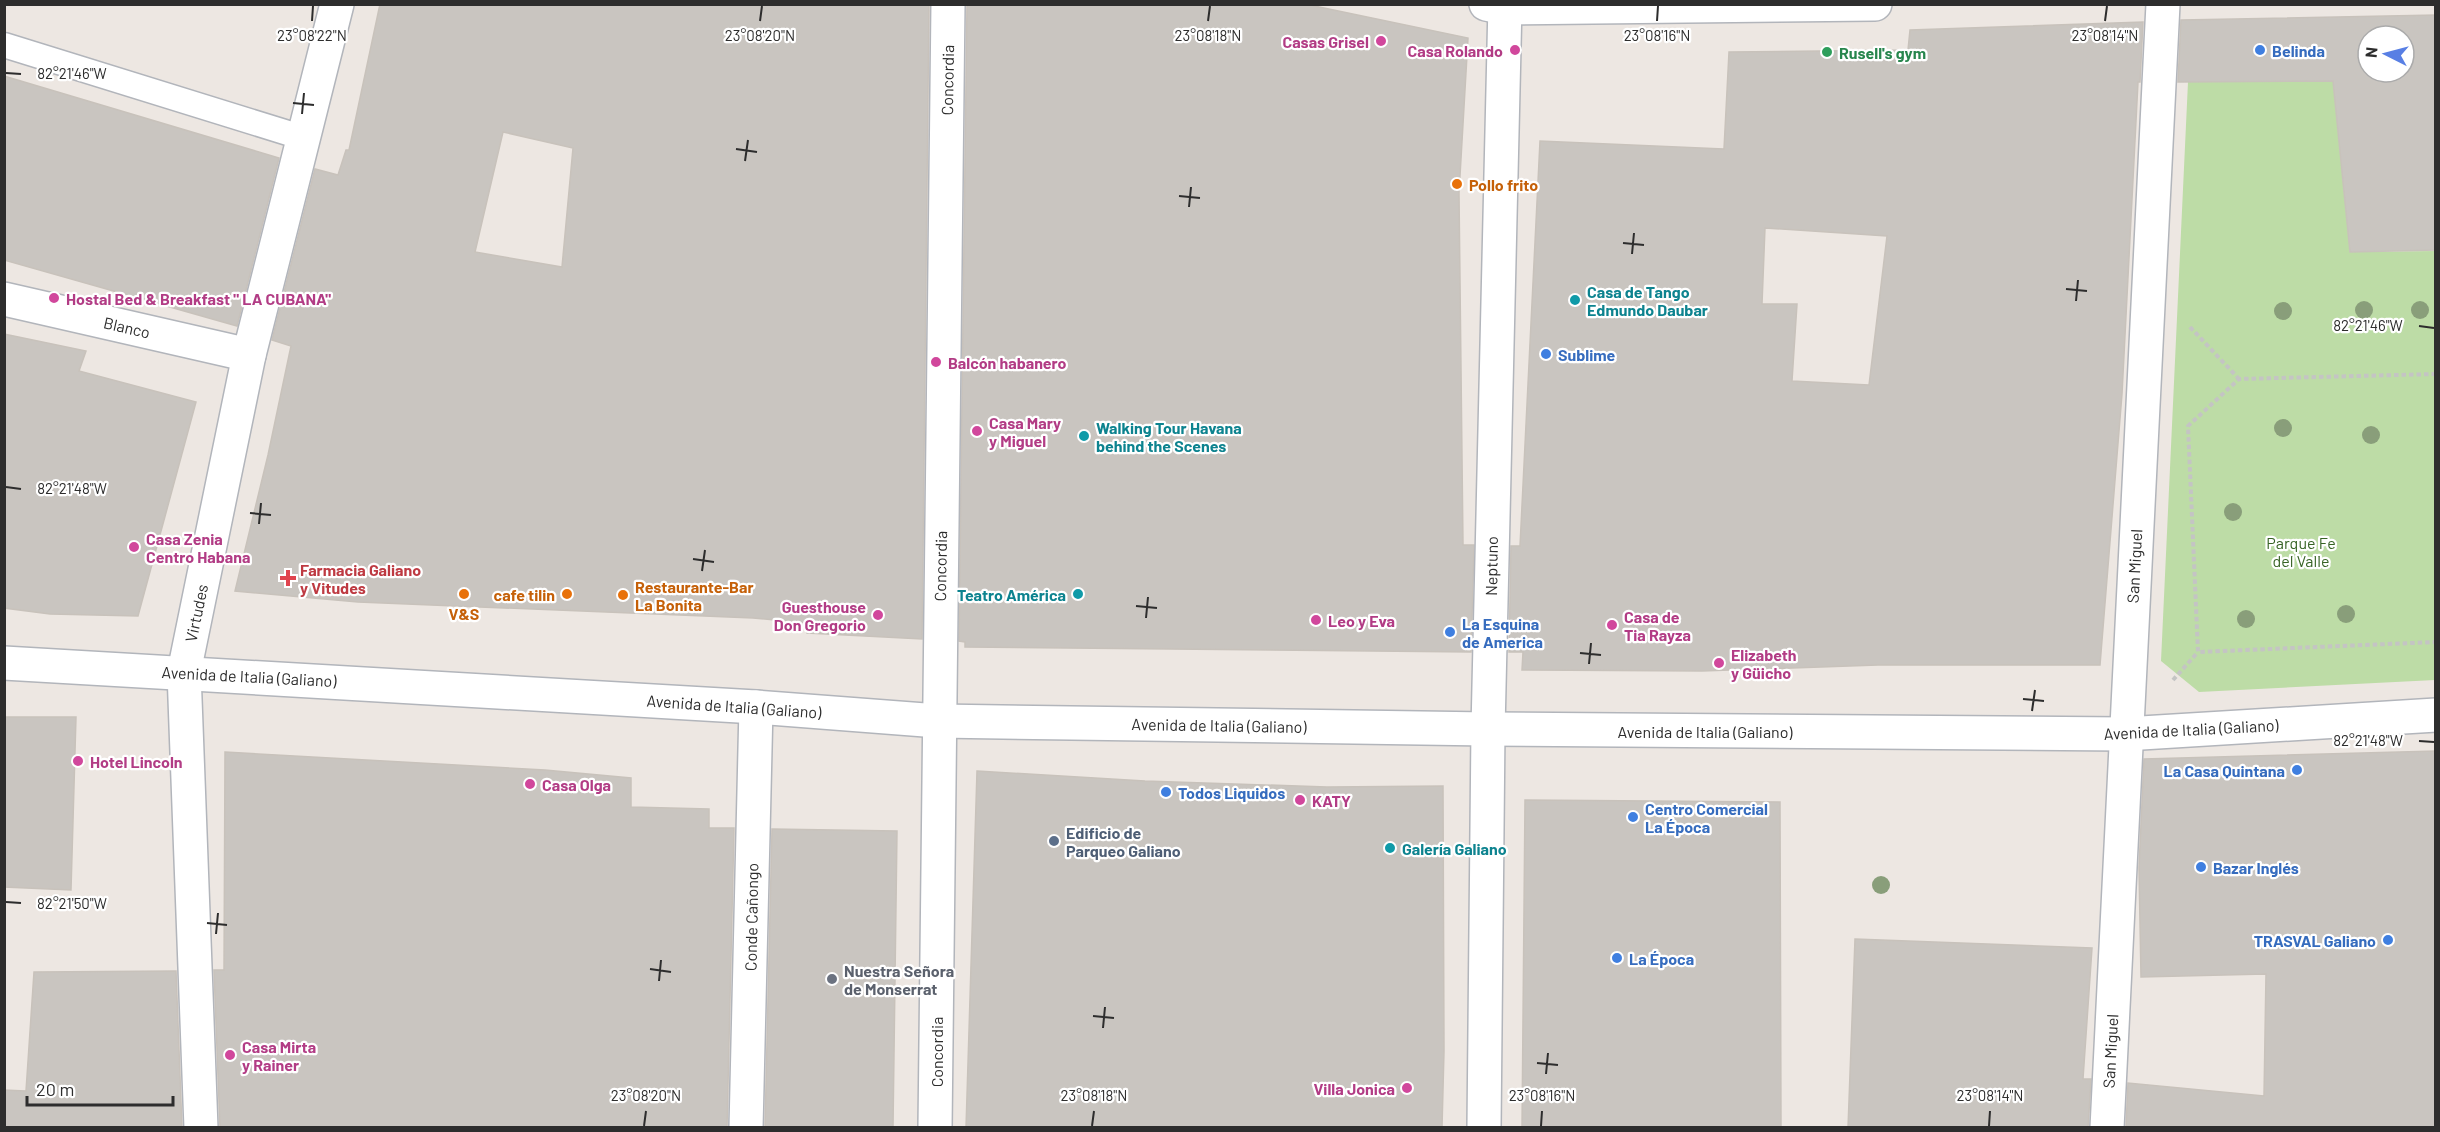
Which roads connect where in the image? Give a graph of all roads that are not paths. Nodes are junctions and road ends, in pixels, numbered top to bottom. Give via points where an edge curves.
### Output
1 (337, 4) edge
2 (948, 4) edge
3 (1875, 4) edge
4 (2163, 4) edge
5 (1498, 6) edge
6 (4, 45) edge
7 (304, 138) junction
8 (4, 298) edge
9 (249, 355) junction
10 (4, 663) edge
11 (184, 672) junction
12 (756, 707) junction
13 (2436, 715) edge
14 (938, 721) junction
15 (1488, 729) junction
16 (2125, 734) junction
17 (201, 1128) edge
18 (746, 1128) edge
19 (935, 1128) edge
20 (1484, 1128) edge
21 (2107, 1128) edge

1 - 7 street, Virtudes
2 - 14 street, Concordia
3 - 5 street
4 - 16 street, San Miguel
5 - 15 street, Neptuno
6 - 7 lane
7 - 9 street, Virtudes
8 - 9 street, Blanco
9 - 11 street, Virtudes
10 - 11 street, Avenida de Italia (Galiano)
11 - 12 street, Avenida de Italia (Galiano)
11 - 17 street, Virtudes
12 - 14 street, Avenida de Italia (Galiano)
12 - 18 street, Conde Cañongo
13 - 16 street, Avenida de Italia (Galiano)
14 - 15 street, Avenida de Italia (Galiano)
14 - 19 street, Concordia
15 - 16 street, Avenida de Italia (Galiano)
15 - 20 street, Neptuno
16 - 21 street, San Miguel

